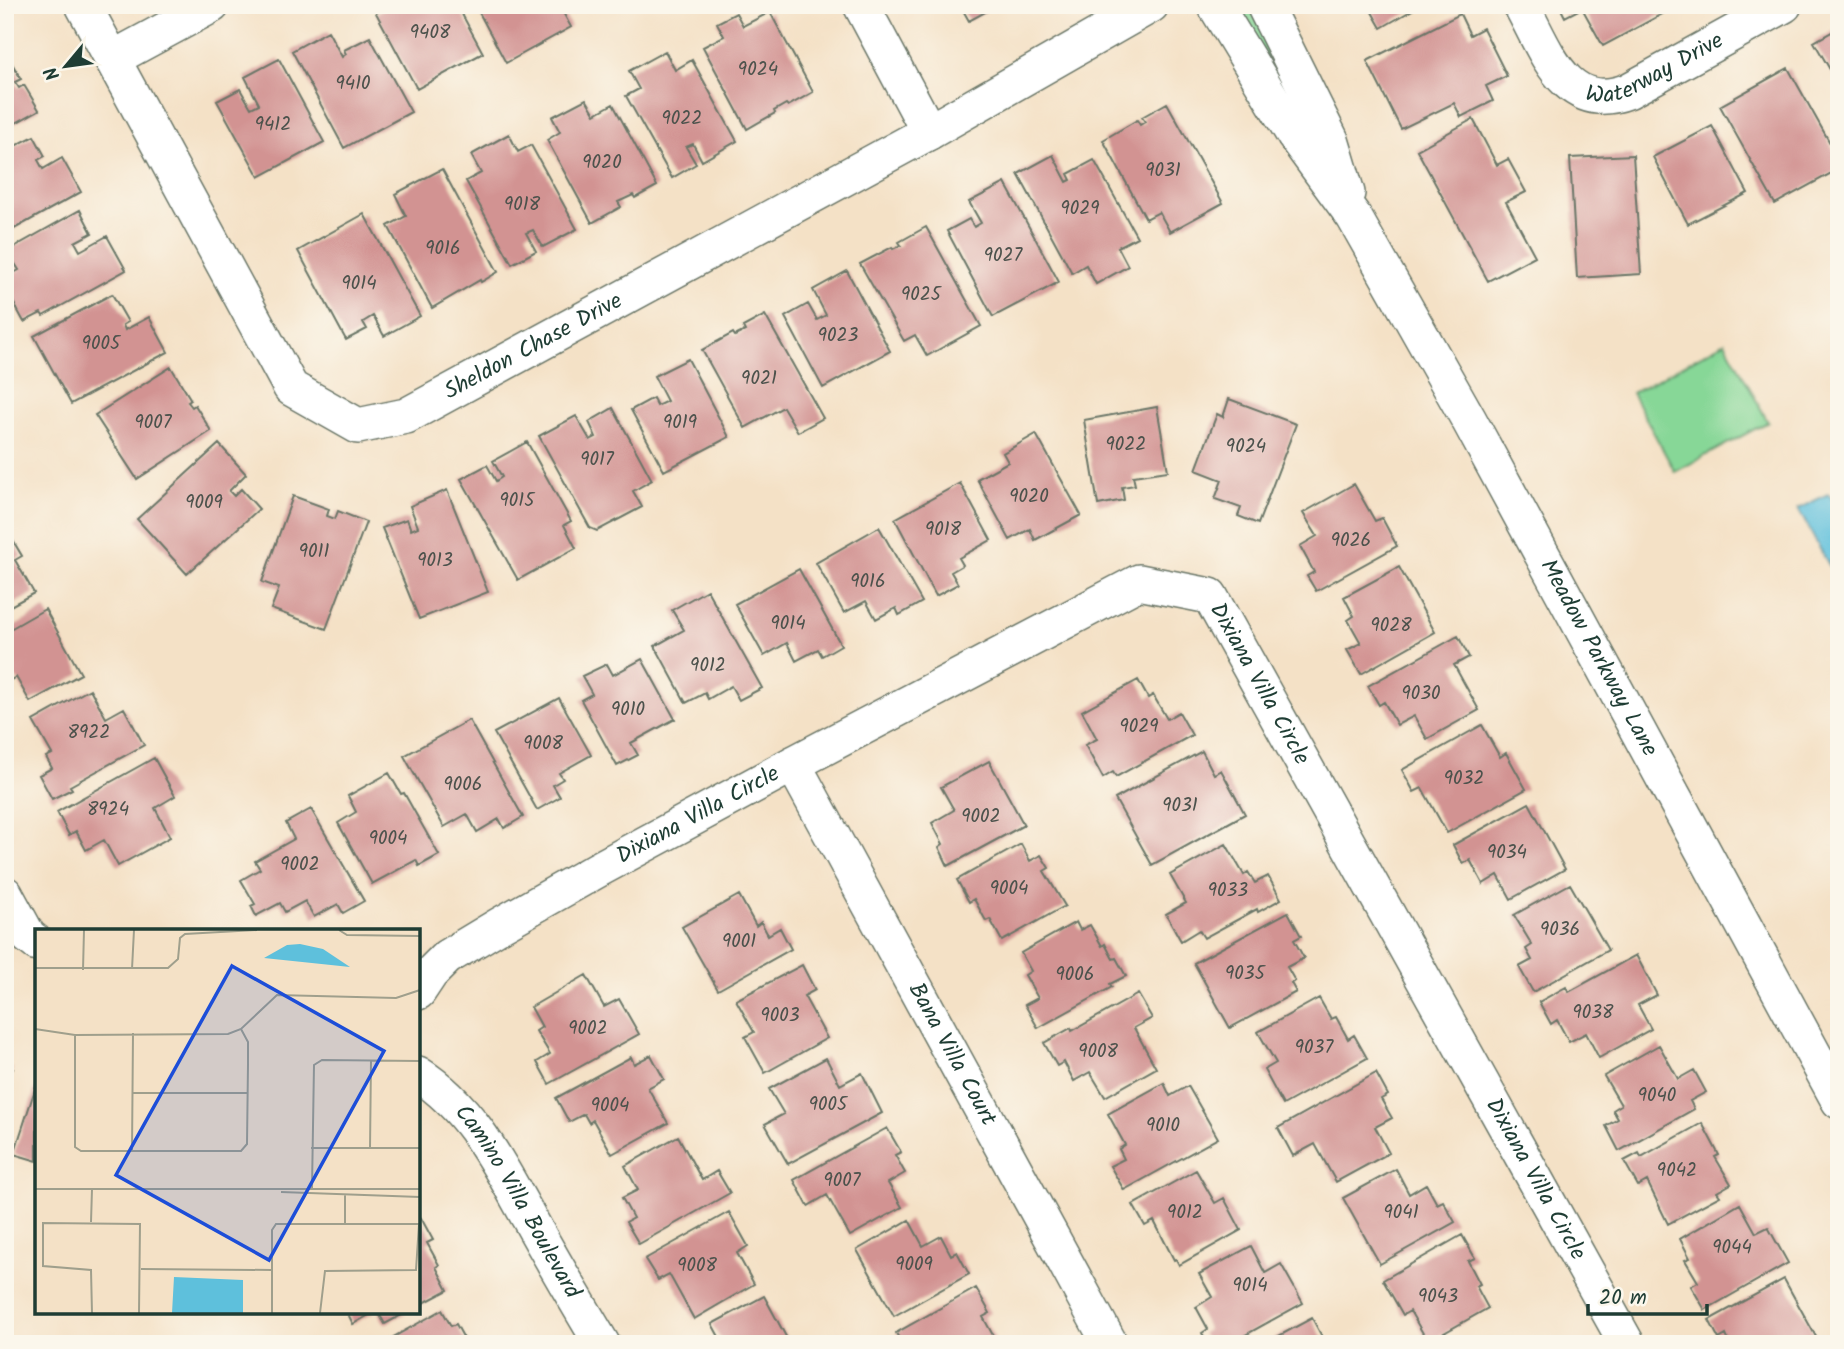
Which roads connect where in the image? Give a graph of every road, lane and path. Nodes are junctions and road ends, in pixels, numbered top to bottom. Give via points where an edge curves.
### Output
1 (83, 5) edge
2 (212, 5) edge
3 (861, 5) edge
4 (1151, 5) edge
5 (1215, 5) edge
6 (1264, 5) edge
7 (1521, 5) edge
8 (1784, 5) edge
9 (112, 59) junction
10 (929, 132) junction
11 (1354, 217) junction
12 (793, 764) junction
13 (5, 894) edge
14 (35, 941) edge
15 (420, 989) edge
16 (420, 1075) edge
17 (1839, 1101) edge
18 (1614, 1339) edge
19 (602, 1344) edge
20 (1110, 1344) edge

1 - 9 street, Sheldon Chase Drive
2 - 9 street
3 - 10 street
4 - 10 street, Sheldon Chase Drive
5 - 11 street, Meadow Parkway Lane via 1294,135
6 - 11 street, Meadow Parkway Lane via 1331,140
7 - 8 street, Waterway Drive via 1560,76 1586,95 1599,97 1628,91
9 - 10 street, Sheldon Chase Drive via 291,388 358,426 406,416
11 - 17 street, Meadow Parkway Lane
12 - 15 street, Dixiana Villa Circle via 447,957
12 - 18 street, Dixiana Villa Circle via 1139,582 1210,596
12 - 20 street, Bana Villa Court
13 - 14 street
16 - 19 street, Camino Villa Boulevard via 470,1121 484,1141

